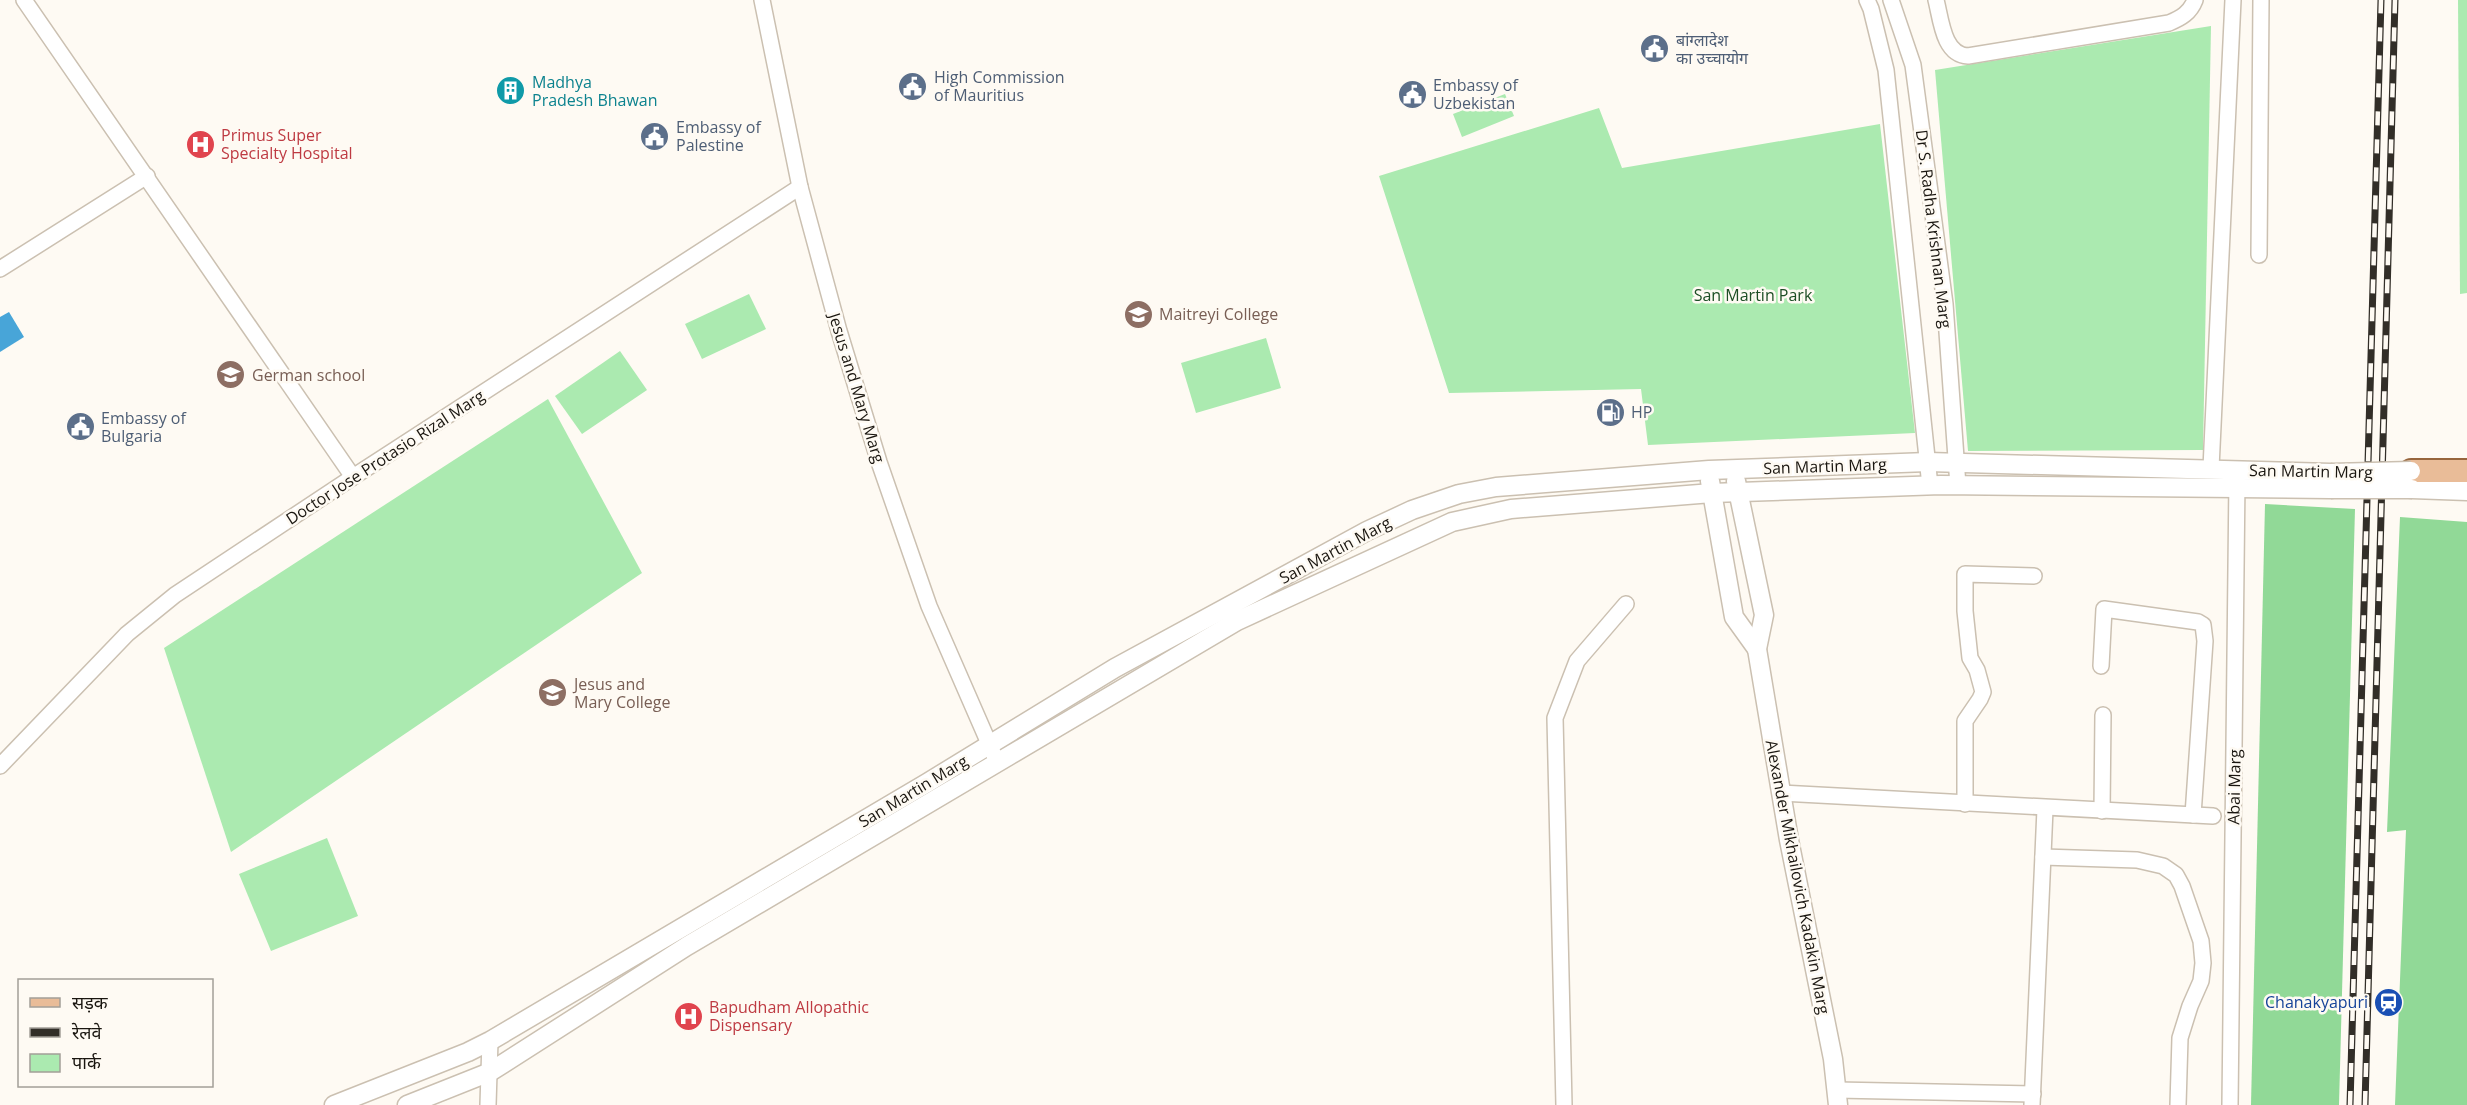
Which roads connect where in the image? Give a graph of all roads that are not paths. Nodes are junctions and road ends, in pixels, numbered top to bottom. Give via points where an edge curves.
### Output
1 (24, 0) edge
2 (762, 0) edge
3 (1867, 0) edge
4 (1891, 0) edge
5 (1936, 0) edge
6 (2195, 0) edge
7 (2233, 0) edge
8 (2261, 0) edge
9 (1913, 65) junction
10 (1886, 70) junction
11 (147, 176) junction
12 (800, 186) junction
13 (2259, 255) dead end
14 (0, 269) edge
15 (1928, 462) junction
16 (1957, 462) junction
17 (2467, 465) edge
18 (2211, 468) junction
19 (1709, 470) junction
20 (1734, 470) junction
21 (2237, 470) junction
22 (2467, 471) edge
23 (353, 477) junction
24 (2412, 480) junction
25 (2467, 480) edge
26 (2331, 481) junction
27 (1930, 486) junction
28 (1958, 486) junction
29 (2237, 490) junction
30 (2467, 491) edge
31 (1738, 492) junction
32 (1712, 493) junction
33 (2034, 576) dead end
34 (1626, 604) dead end
35 (1757, 649) junction
36 (2101, 666) dead end
37 (2103, 715) dead end
38 (993, 753) junction
39 (0, 766) edge
40 (1781, 793) junction
41 (1965, 804) junction
42 (2044, 809) junction
43 (2102, 811) junction
44 (2193, 815) junction
45 (2213, 816) dead end
46 (2043, 857) junction
47 (490, 1041) junction
48 (490, 1072) junction
49 (1837, 1097) edge
50 (2033, 1100) edge
51 (334, 1105) edge
52 (407, 1105) edge
53 (488, 1105) edge
54 (1564, 1105) edge
55 (2178, 1105) edge
56 (2230, 1105) edge

1 - 11 street
2 - 12 street, Jesus and Mary Marg
3 - 10 street, Dr S. Radha Krishnan Marg
4 - 9 street, Dr S. Radha Krishnan Marg
5 - 6 street via 1948,45 1960,56 2169,23 2182,18 2193,8
7 - 18 street
8 - 13 street
9 - 10 street
9 - 16 street, Dr S. Radha Krishnan Marg via 1945,304
10 - 15 street, Dr S. Radha Krishnan Marg
11 - 14 street
11 - 23 street
12 - 23 street, Doctor Jose Protasio Rizal Marg
12 - 38 street, Jesus and Mary Marg via 880,467 928,606
15 - 16 street, San Martin Marg
15 - 20 street, San Martin Marg
15 - 27 street, Dr S. Radha Krishnan Marg
16 - 18 street, San Martin Marg
16 - 28 street, Dr S. Radha Krishnan Marg
17 - 24 street, San Martin Marg
18 - 21 street, San Martin Marg
19 - 20 street, San Martin Marg
19 - 32 street
19 - 38 street, San Martin Marg via 1496,487 1458,494 1412,510 1115,668
20 - 31 street
21 - 26 street, San Martin Marg
21 - 29 street, Abai Marg
22 - 24 main road
23 - 39 street, Doctor Jose Protasio Rizal Marg via 175,596 127,634
24 - 25 main road
24 - 26 street, San Martin Marg, bridge
24 - 30 street, San Martin Marg
26 - 29 street, San Martin Marg
27 - 28 street, San Martin Marg
27 - 31 street, San Martin Marg
28 - 29 street, San Martin Marg
29 - 56 street, Abai Marg
31 - 32 street, San Martin Marg
31 - 35 street via 1764,615
32 - 35 street via 1734,617
32 - 38 street, San Martin Marg via 1511,509 1452,522 1237,621
33 - 41 street via 1965,574 1970,658 1983,692 1965,721
34 - 54 street via 1577,662 1555,718
35 - 40 street, Alexander Mikhailovich Kadakin Marg
36 - 44 street via 2104,609 2198,621 2203,625
37 - 43 street
38 - 47 street, San Martin Marg
38 - 48 street, San Martin Marg
40 - 41 street
40 - 49 street, Alexander Mikhailovich Kadakin Marg
41 - 42 street
42 - 43 street
42 - 46 street
43 - 44 street
44 - 45 street
46 - 50 street
46 - 55 street via 2138,860 2163,866 2176,875 2182,886 2201,942 2203,963 2201,981 2180,1038
47 - 48 street
47 - 51 street, San Martin Marg
48 - 52 street, San Martin Marg
48 - 53 street
49 - 50 street

